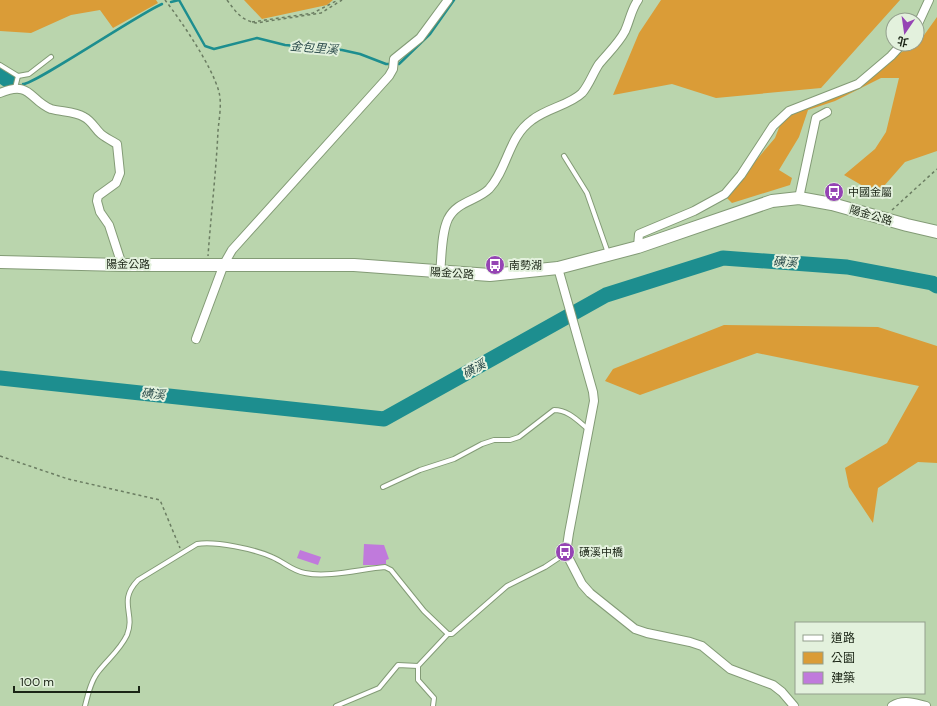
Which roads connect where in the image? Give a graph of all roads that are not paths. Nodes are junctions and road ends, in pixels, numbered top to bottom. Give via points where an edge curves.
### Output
1 (448, 0) edge
2 (638, 0) edge
3 (930, 0) edge
4 (924, 12) edge
5 (895, 52) edge
6 (51, 57) dead end
7 (0, 65) edge
8 (18, 76) junction
9 (15, 88) junction
10 (0, 93) edge
11 (826, 112) dead end
12 (564, 156) dead end
13 (799, 198) junction
14 (937, 232) edge
15 (638, 247) junction
16 (608, 255) junction
17 (0, 262) edge
18 (224, 264) junction
19 (122, 265) junction
20 (558, 268) junction
21 (440, 273) junction
22 (196, 339) dead end
23 (588, 430) junction
24 (383, 487) dead end
25 (566, 553) junction
26 (448, 634) junction
27 (418, 666) junction
28 (85, 706) edge
29 (336, 706) edge
30 (433, 706) edge
31 (794, 706) edge
32 (892, 706) edge
33 (926, 706) edge

1 - 18 street via 420,38 394,59 389,76 232,250
2 - 21 street via 622,36 599,65 583,92 573,100 544,111 530,121 515,137 490,188 453,211 446,226
3 - 4 street
5 - 15 street via 858,84 789,111 780,118 725,194 694,211 639,234
6 - 8 lane via 29,74
7 - 8 lane
8 - 9 lane
9 - 10 street
9 - 19 street via 31,92 40,102 52,109 83,116 100,134 117,144 120,173 116,183 98,196 97,201 100,212 109,225
11 - 13 street via 816,118
12 - 16 lane via 587,193
13 - 14 main road, 陽金公路 via 832,204
13 - 15 main road, 陽金公路 via 772,200
15 - 16 main road, 陽金公路
16 - 20 main road, 陽金公路
17 - 19 main road, 陽金公路
18 - 19 main road, 陽金公路
18 - 21 main road, 陽金公路 via 354,265
18 - 22 street
20 - 21 main road, 陽金公路 via 490,275
20 - 23 street via 593,392 594,401
23 - 24 lane via 570,414 554,410 519,437 482,444 454,459 420,470
23 - 25 street
25 - 26 lane via 507,586 452,634
25 - 31 street via 582,584 590,593 635,629 702,646 730,669 772,685
26 - 27 lane
26 - 28 lane via 385,566 320,575 294,570 272,557 242,549 197,544 138,580 131,587 126,607 130,622 127,633 120,648 93,680
27 - 29 lane via 398,665 379,688
27 - 30 lane via 418,680 434,698
32 - 33 street via 906,701

